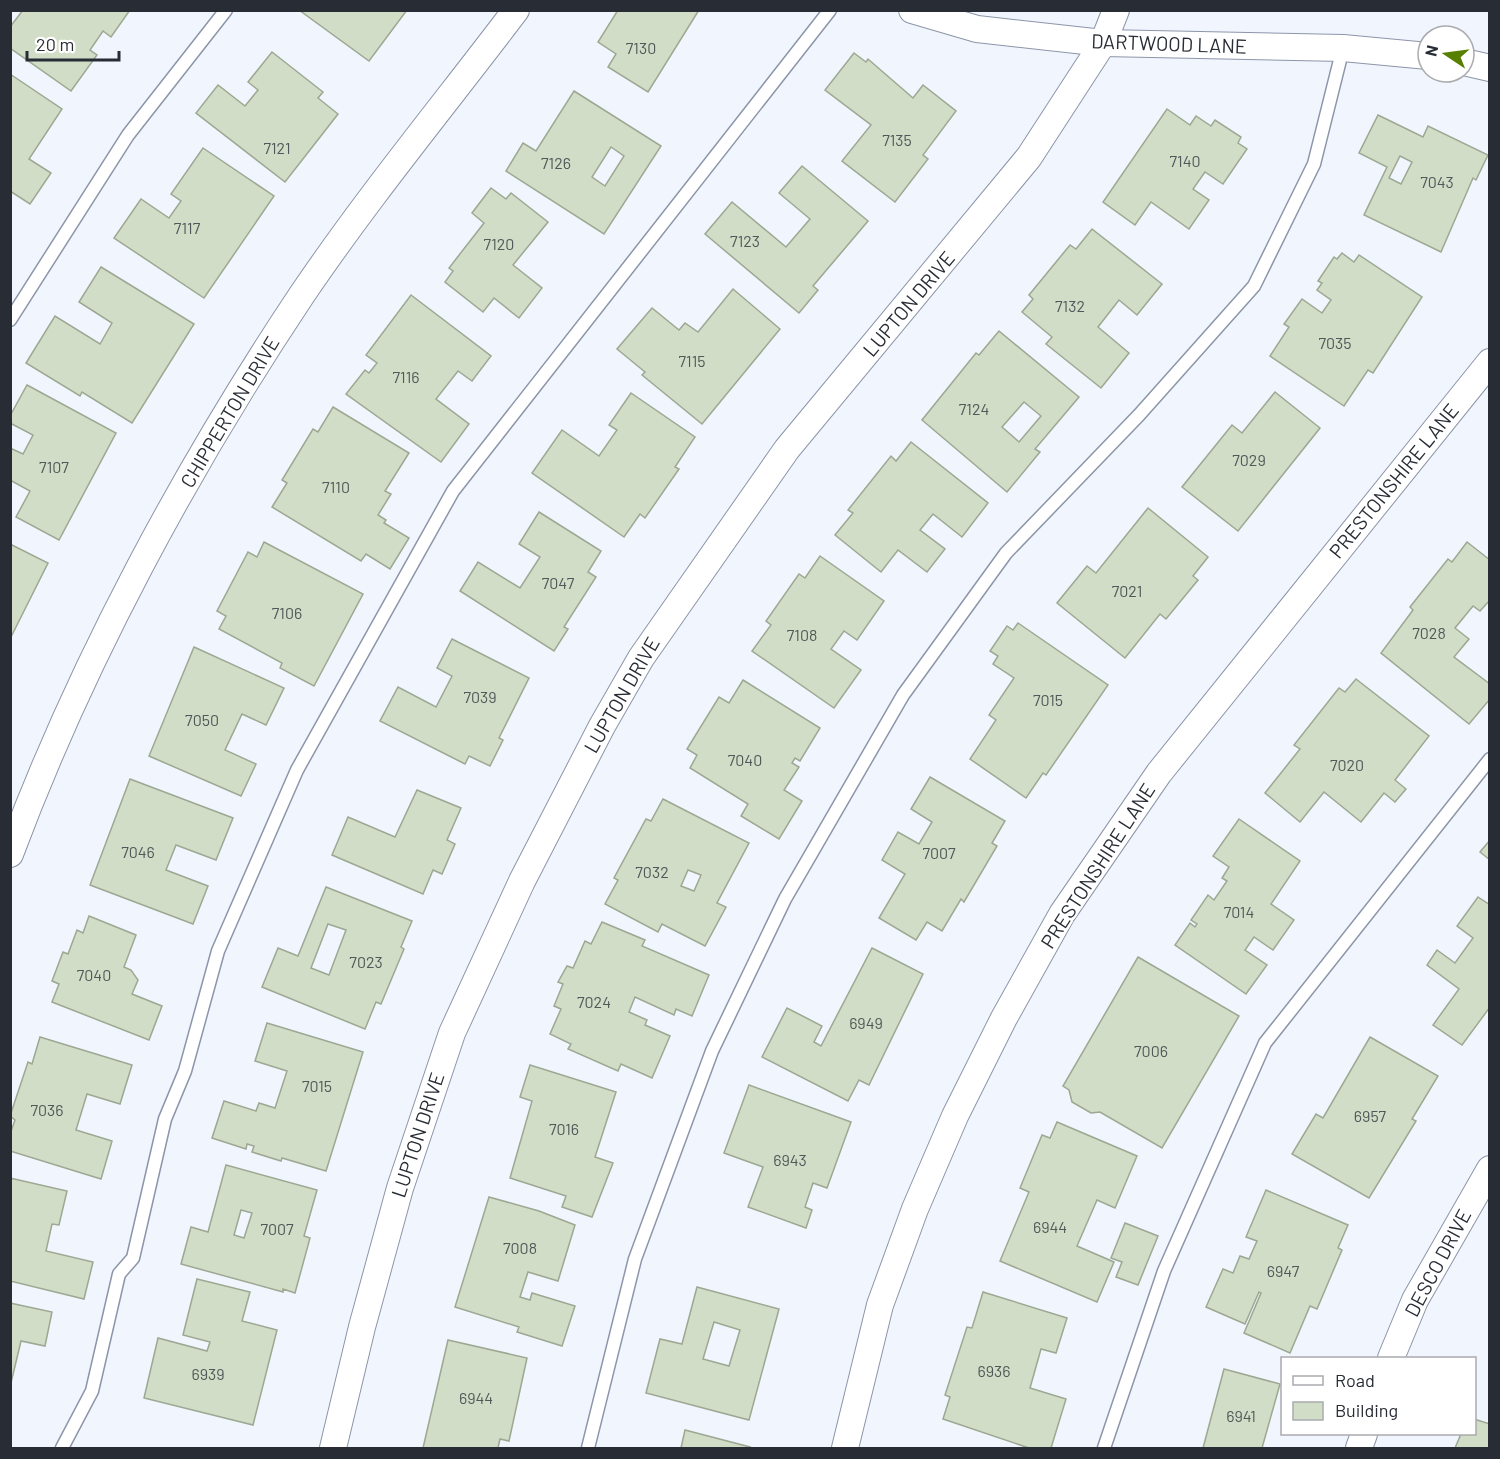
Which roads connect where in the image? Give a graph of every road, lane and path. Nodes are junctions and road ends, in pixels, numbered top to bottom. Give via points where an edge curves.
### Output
1 (226, 10) edge
2 (516, 10) edge
3 (830, 10) edge
4 (912, 10) edge
5 (1116, 10) edge
6 (1103, 43) junction
7 (1343, 48) junction
8 (1416, 55) edge
9 (10, 320) edge
10 (1490, 362) edge
11 (1490, 759) edge
12 (10, 854) edge
13 (1490, 1169) edge
14 (1392, 1357) edge
15 (62, 1449) edge
16 (333, 1449) edge
17 (588, 1449) edge
18 (845, 1449) edge
19 (1104, 1449) edge

1 - 9 lane via 128,135
2 - 12 street, CHIPPERTON DRIVE via 370,201 238,394 106,636
3 - 15 lane via 453,491 297,770 218,951 185,1071 165,1119 133,1258 119,1274 92,1391
4 - 6 street, DARTWOOD LANE via 977,29
5 - 6 street, LUPTON DRIVE
6 - 7 street, DARTWOOD LANE
6 - 16 street, LUPTON DRIVE via 1029,158 774,467 641,658 602,726 522,881 452,1033 400,1188
7 - 8 street, DARTWOOD LANE
7 - 17 lane via 1314,164 1254,286 1139,415 1005,553 903,695 785,899 712,1051 635,1259
10 - 18 street, PRESTONSHIRE LANE via 1159,773 1062,914 965,1096 915,1209 880,1305
11 - 19 lane via 1265,1043 1164,1271
13 - 14 street, DESCO DRIVE via 1415,1300

